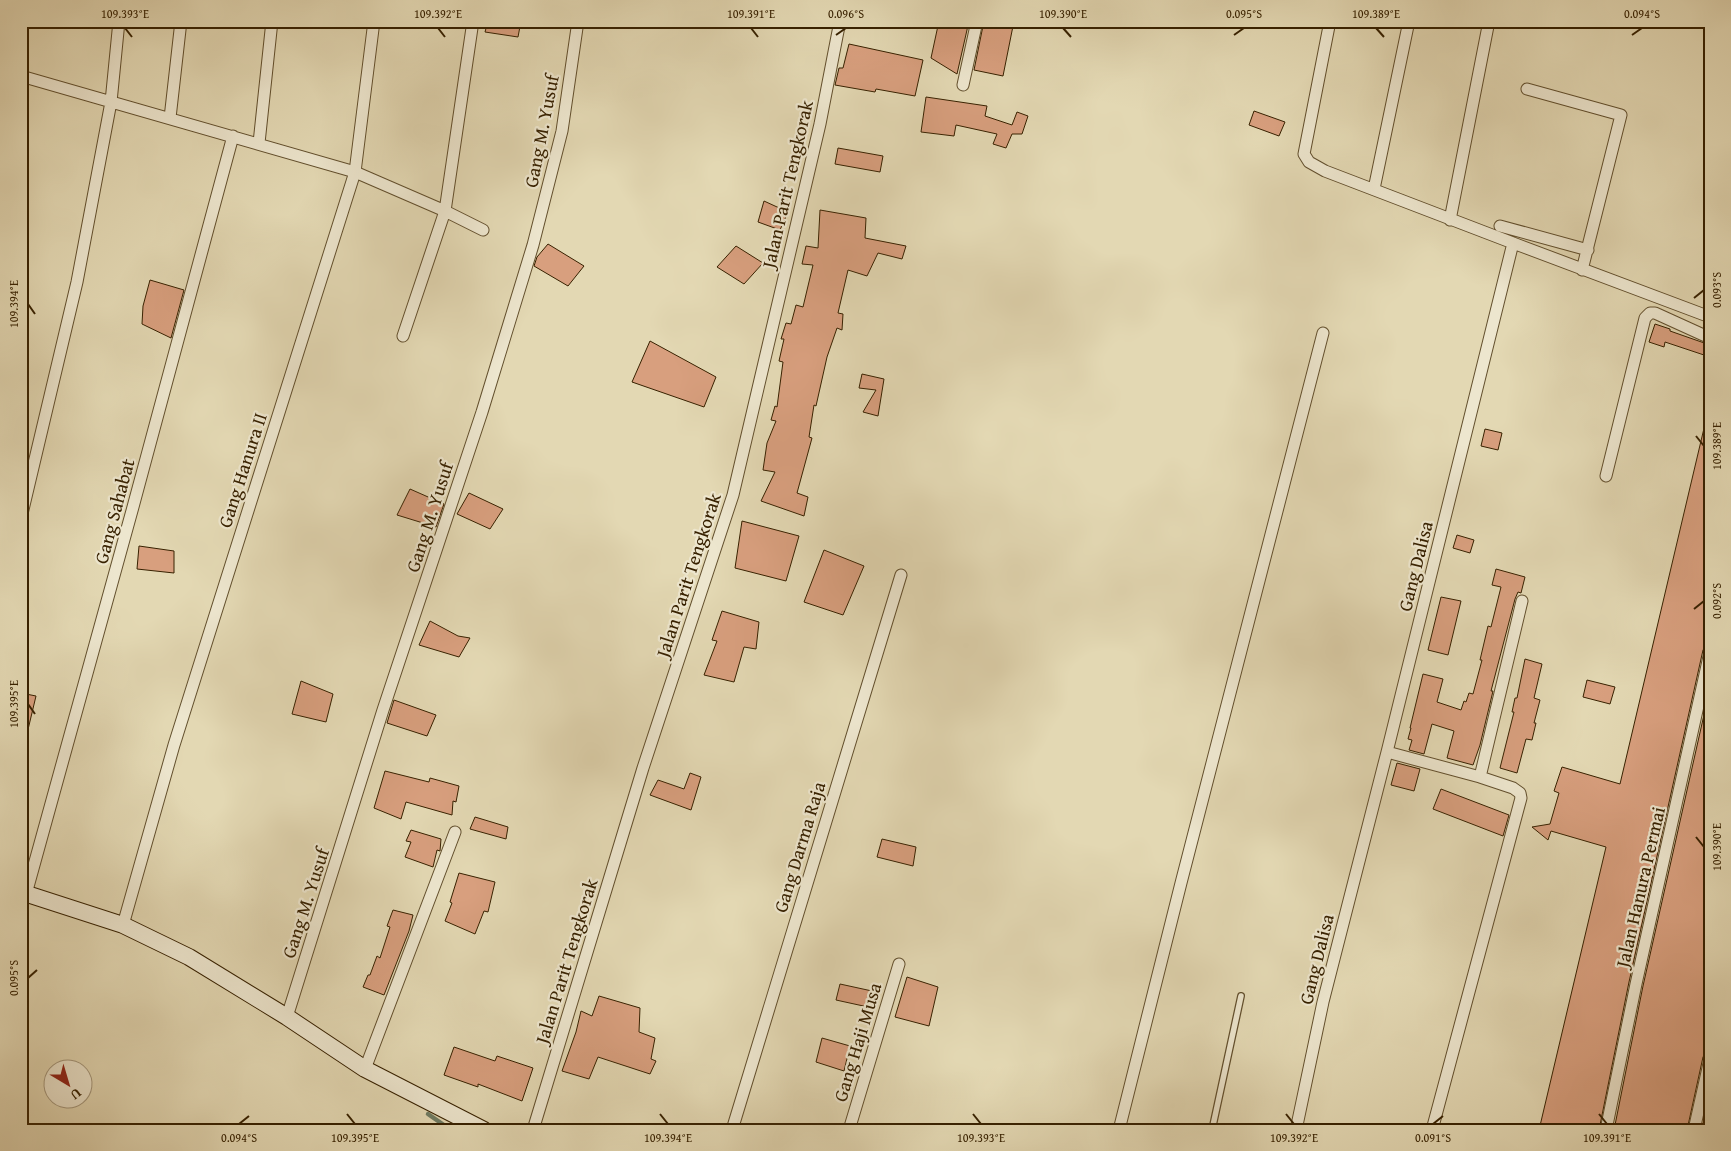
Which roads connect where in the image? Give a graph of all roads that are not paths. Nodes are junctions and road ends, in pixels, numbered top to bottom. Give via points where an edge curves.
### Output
1 (119, 21) edge
2 (181, 21) edge
3 (272, 21) edge
4 (374, 21) edge
5 (473, 21) edge
6 (578, 21) edge
7 (840, 21) edge
8 (977, 21) edge
9 (1330, 21) edge
10 (1409, 21) edge
11 (1489, 21) edge
12 (21, 76) edge
13 (963, 85) dead end
14 (1527, 89) dead end
15 (111, 102) junction
16 (170, 118) junction
17 (233, 136) junction
18 (259, 143) junction
19 (355, 172) junction
20 (1374, 189) junction
21 (445, 211) junction
22 (1450, 220) junction
23 (1500, 226) dead end
24 (483, 230) dead end
25 (1513, 243) junction
26 (1588, 250) junction
27 (1582, 270) junction
28 (1710, 317) edge
29 (1323, 333) dead end
30 (403, 336) dead end
31 (1710, 338) edge
32 (1606, 476) dead end
33 (21, 518) edge
34 (901, 575) dead end
35 (1522, 601) dead end
36 (1710, 652) edge
37 (1387, 752) junction
38 (1480, 777) junction
39 (455, 832) dead end
40 (24, 893) edge
41 (122, 925) junction
42 (899, 964) dead end
43 (1241, 996) dead end
44 (287, 1017) junction
45 (1710, 1060) edge
46 (365, 1069) junction
47 (484, 1130) edge
48 (533, 1130) edge
49 (732, 1130) edge
50 (849, 1130) edge
51 (1119, 1130) edge
52 (1212, 1130) edge
53 (1296, 1130) edge
54 (1432, 1130) edge
55 (1606, 1130) edge
56 (1694, 1130) edge

1 - 15 street
2 - 16 street
3 - 18 street
4 - 19 street, Gang Hanura II
5 - 21 street
6 - 44 street, Gang M. Yusuf via 562,131 533,245
7 - 48 street, Jalan Parit Tengkorak via 820,124 733,495 643,768
8 - 13 street
9 - 20 street via 1304,154 1309,162 1325,171
10 - 20 street
11 - 22 street
12 - 15 street
14 - 26 street via 1621,115
15 - 16 street
15 - 33 street via 77,282
16 - 17 street
17 - 18 street
17 - 40 street, Gang Sahabat
18 - 19 street
19 - 21 street
19 - 41 street, Gang Hanura II via 177,735
20 - 22 street
21 - 24 street
21 - 30 street
22 - 25 street
23 - 26 street
25 - 27 street
25 - 37 street, Gang Dalisa
26 - 27 street
27 - 28 street
29 - 51 street
31 - 32 street via 1655,312 1645,318
34 - 49 street, Gang Darma Raja
35 - 38 street
36 - 55 street, Jalan Hanura Permai
37 - 38 street
37 - 53 street, Gang Dalisa via 1323,1002
38 - 54 street via 1513,788 1521,798
39 - 46 street
40 - 41 main road
41 - 44 main road via 189,957
42 - 50 street, Gang Haji Musa
43 - 52 lane
44 - 46 main road
45 - 56 street
46 - 47 main road

